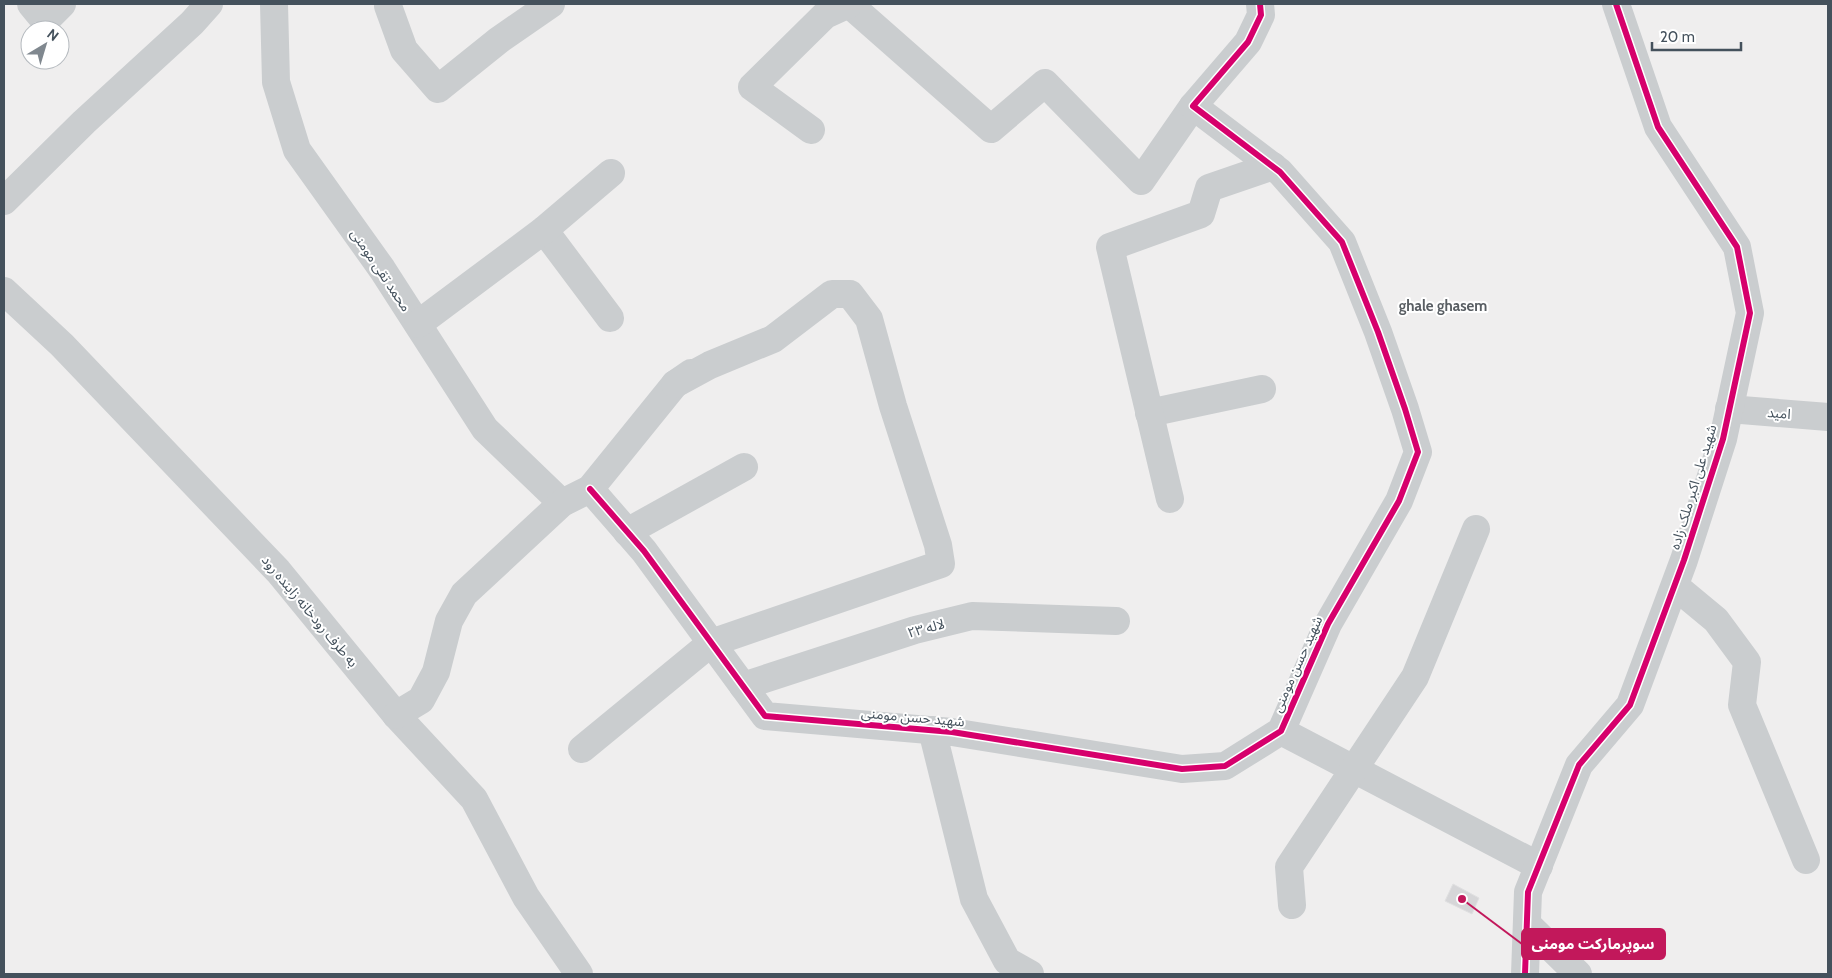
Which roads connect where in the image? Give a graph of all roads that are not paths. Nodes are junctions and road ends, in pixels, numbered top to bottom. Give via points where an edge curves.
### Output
1 (31, 4) edge
2 (62, 4) edge
3 (209, 4) edge
4 (274, 4) edge
5 (551, 4) edge
6 (849, 4) edge
7 (1260, 4) edge
8 (1616, 4) edge
9 (388, 6) dead end
10 (1193, 106) junction
11 (811, 130) dead end
12 (1273, 166) junction
13 (611, 173) dead end
14 (4, 201) edge
15 (544, 230) junction
16 (4, 291) edge
17 (610, 318) dead end
18 (418, 324) junction
19 (704, 365) dead end
20 (675, 384) junction
21 (1262, 389) dead end
22 (1729, 409) junction
23 (1150, 413) junction
24 (1828, 417) edge
25 (744, 467) dead end
26 (590, 489) junction
27 (1170, 499) dead end
28 (562, 503) junction
29 (1476, 529) dead end
30 (627, 532) junction
31 (1675, 586) junction
32 (1116, 621) dead end
33 (711, 643) junction
34 (743, 686) junction
35 (396, 715) junction
36 (932, 730) junction
37 (1281, 731) junction
38 (582, 749) dead end
39 (1354, 770) junction
40 (1806, 860) dead end
41 (1539, 866) junction
42 (1292, 905) dead end
43 (1527, 924) junction
44 (579, 974) edge
45 (1030, 974) edge
46 (1525, 974) edge
47 (1578, 974) edge

1 - 2 street via 45,20
3 - 14 street
4 - 18 street, محمد تقی مومنی via 276,82 296,150
5 - 9 street via 498,40 438,89 404,50
6 - 10 street via 990,129 1044,83 1141,181
6 - 11 street via 824,15 752,87
7 - 10 street via 1261,15 1248,42
8 - 22 street, شهید علی اکبر ملک زاده via 1658,127 1737,247 1750,313
10 - 12 street, شهید حسن مومنی
12 - 23 street via 1209,188 1201,214 1110,247
12 - 37 street, شهید حسن مومنی via 1342,242 1406,408 1418,452 1399,501 1328,624
13 - 15 street
15 - 17 street
15 - 18 street
16 - 35 street, به طرف رودخانه زاینده رود via 62,345 278,571
18 - 28 street, محمد تقی مومنی via 485,429
19 - 20 street
20 - 26 street
20 - 33 street via 710,365 772,339 832,294 850,294 869,319 941,564
21 - 23 street
22 - 24 street, امید
22 - 31 street, شهید علی اکبر ملک زاده via 1723,439
23 - 27 street
25 - 30 street
26 - 28 street
26 - 30 street, شهید حسن مومنی
28 - 35 street via 464,594 449,621 436,672 421,700
29 - 39 street via 1415,677
30 - 33 street, شهید حسن مومنی
31 - 40 street via 1716,620 1747,662 1742,705
31 - 41 street, شهید علی اکبر ملک زاده via 1630,706 1579,765
32 - 34 street, لاله ۲۳ via 972,616 915,630
33 - 34 street, شهید حسن مومنی
33 - 38 street
34 - 36 street, شهید حسن مومنی via 765,716
35 - 44 street, به طرف رودخانه زاینده رود via 474,799 526,897
36 - 37 street, شهید حسن مومنی via 1182,769 1225,766
36 - 45 street via 974,899 1007,961
37 - 39 street
39 - 41 street
39 - 42 street via 1289,867
41 - 43 street, شهید علی اکبر ملک زاده via 1528,892
43 - 46 street, شهید علی اکبر ملک زاده
43 - 47 street

